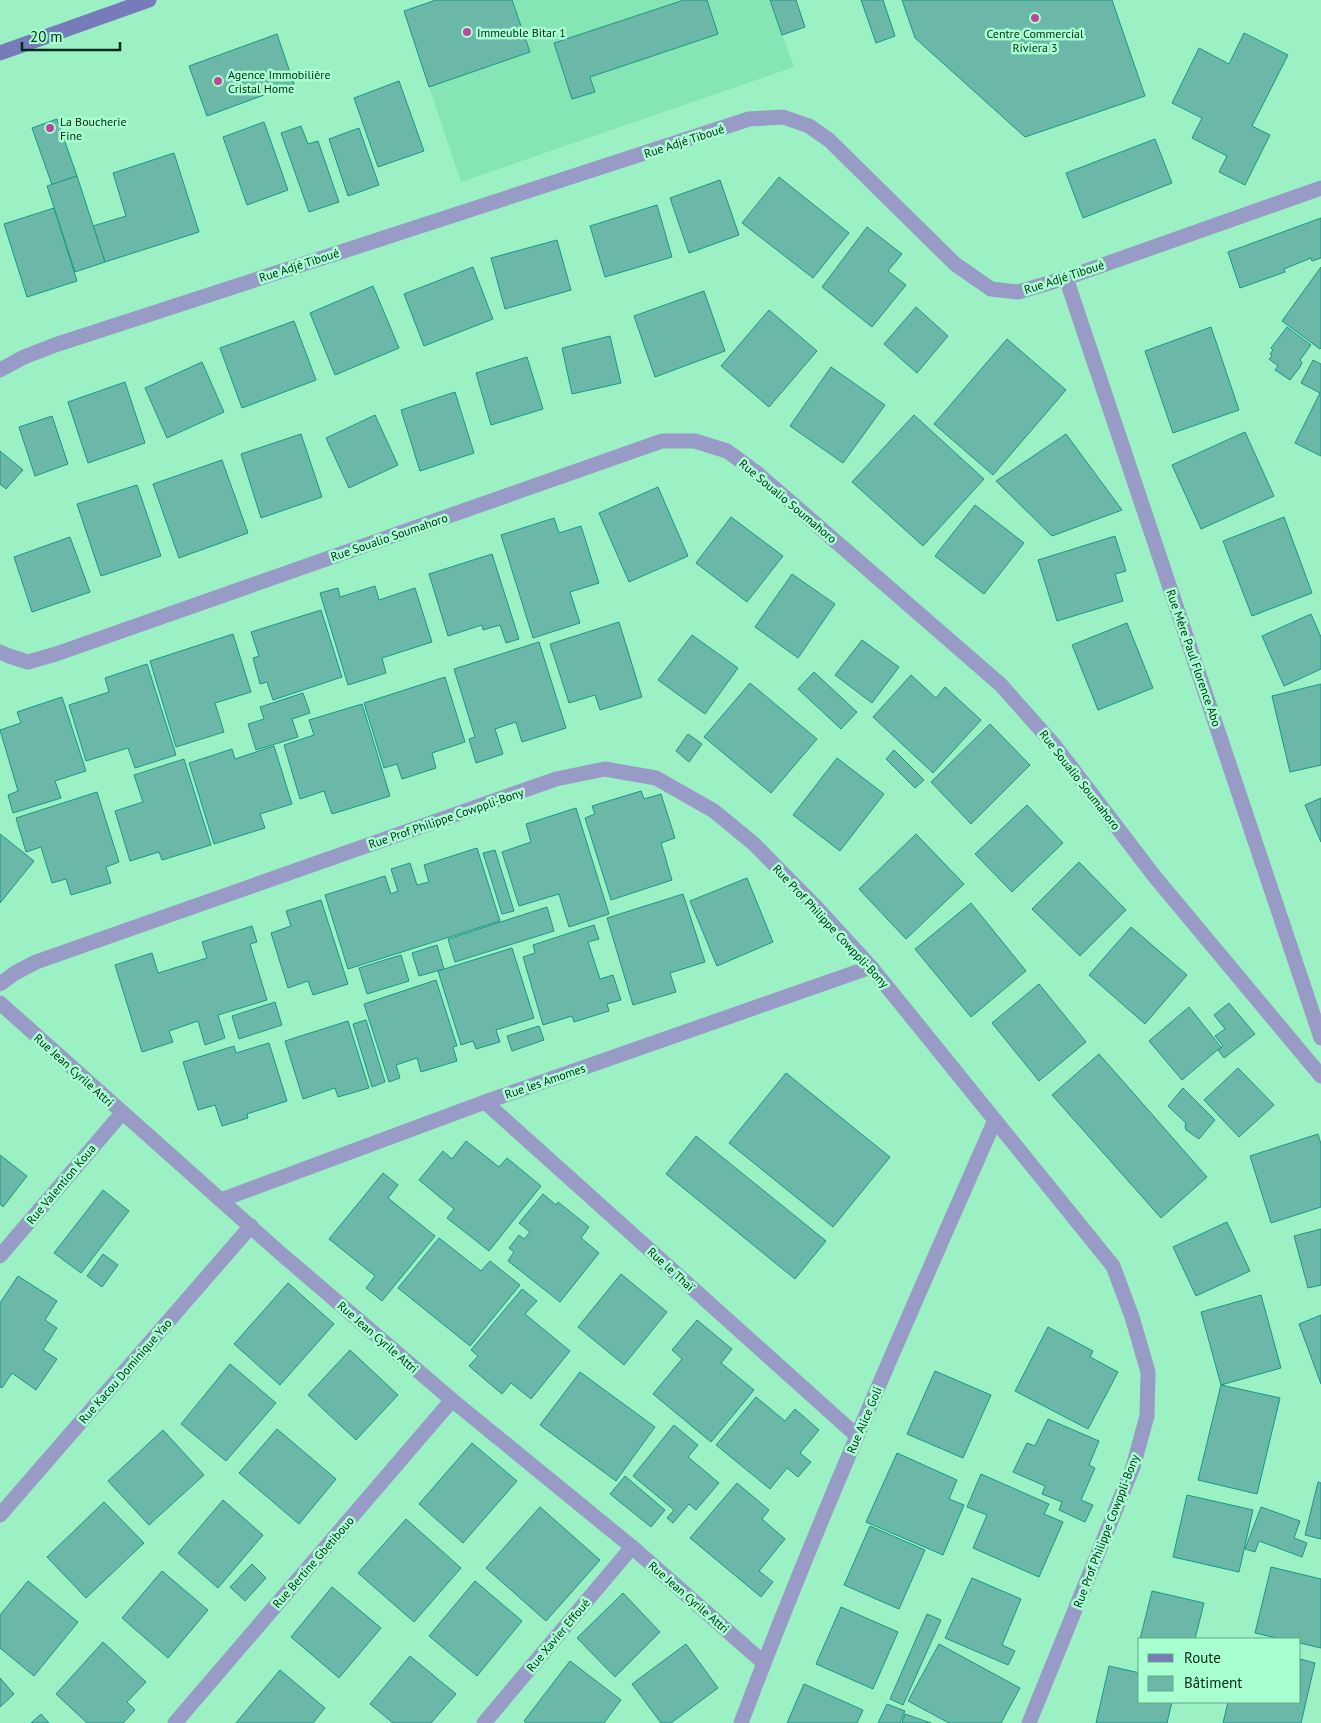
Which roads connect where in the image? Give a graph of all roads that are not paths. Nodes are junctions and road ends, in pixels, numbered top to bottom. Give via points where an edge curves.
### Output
1 (149, 0) edge
2 (0, 54) edge
3 (1321, 188) edge
4 (1066, 278) junction
5 (0, 370) edge
6 (0, 652) edge
7 (871, 967) junction
8 (0, 984) edge
9 (0, 1003) edge
10 (1321, 1038) edge
11 (1321, 1076) edge
12 (484, 1102) junction
13 (122, 1113) junction
14 (995, 1120) junction
15 (221, 1200) junction
16 (251, 1226) junction
17 (0, 1256) edge
18 (452, 1400) junction
19 (857, 1436) junction
20 (0, 1515) edge
21 (632, 1547) junction
22 (764, 1663) junction
23 (175, 1723) edge
24 (484, 1723) edge
25 (741, 1723) edge
26 (1029, 1723) edge

1 - 2 main road
3 - 4 street, Rue Adjé Tiboué
4 - 5 street, Rue Adjé Tiboué via 1018,292 991,289 955,264 828,140 809,126 783,117 749,120 55,344
4 - 10 street, Rue Mère Paul Florence Abo
6 - 11 street, Rue Soualio Soumahoro via 28,662 56,654 662,441 695,441 727,451 757,473 1001,685 1055,746 1155,878
7 - 8 street, Rue Prof Philippe Cowppli-Bony via 754,844 714,811 656,778 605,769 556,779 36,962
7 - 12 street, Rue les Amomes
7 - 14 street, Rue Prof Philippe Cowppli-Bony
9 - 13 street, Rue Jean Cyrile Attri
12 - 15 street, Rue les Amomes
12 - 19 street, Rue le Thaï
13 - 15 street, Rue Jean Cyrile Attri
13 - 17 street, Rue Valention Koua
14 - 19 street, Rue Alice Goli
14 - 26 street, Rue Prof Philippe Cowppli-Bony via 1113,1266 1148,1372 1146,1416 1133,1467
15 - 16 street, Rue Jean Cyrile Attri
16 - 18 street, Rue Jean Cyrile Attri
16 - 20 street, Rue Kacou Dominique Yao
18 - 21 street, Rue Jean Cyrile Attri
18 - 23 street, Rue Bertine Gbetibouo
19 - 22 street, Rue Alice Goli
21 - 22 street, Rue Jean Cyrile Attri
21 - 24 street, Rue Xavier Effoué
22 - 25 street, Rue Alice Goli

